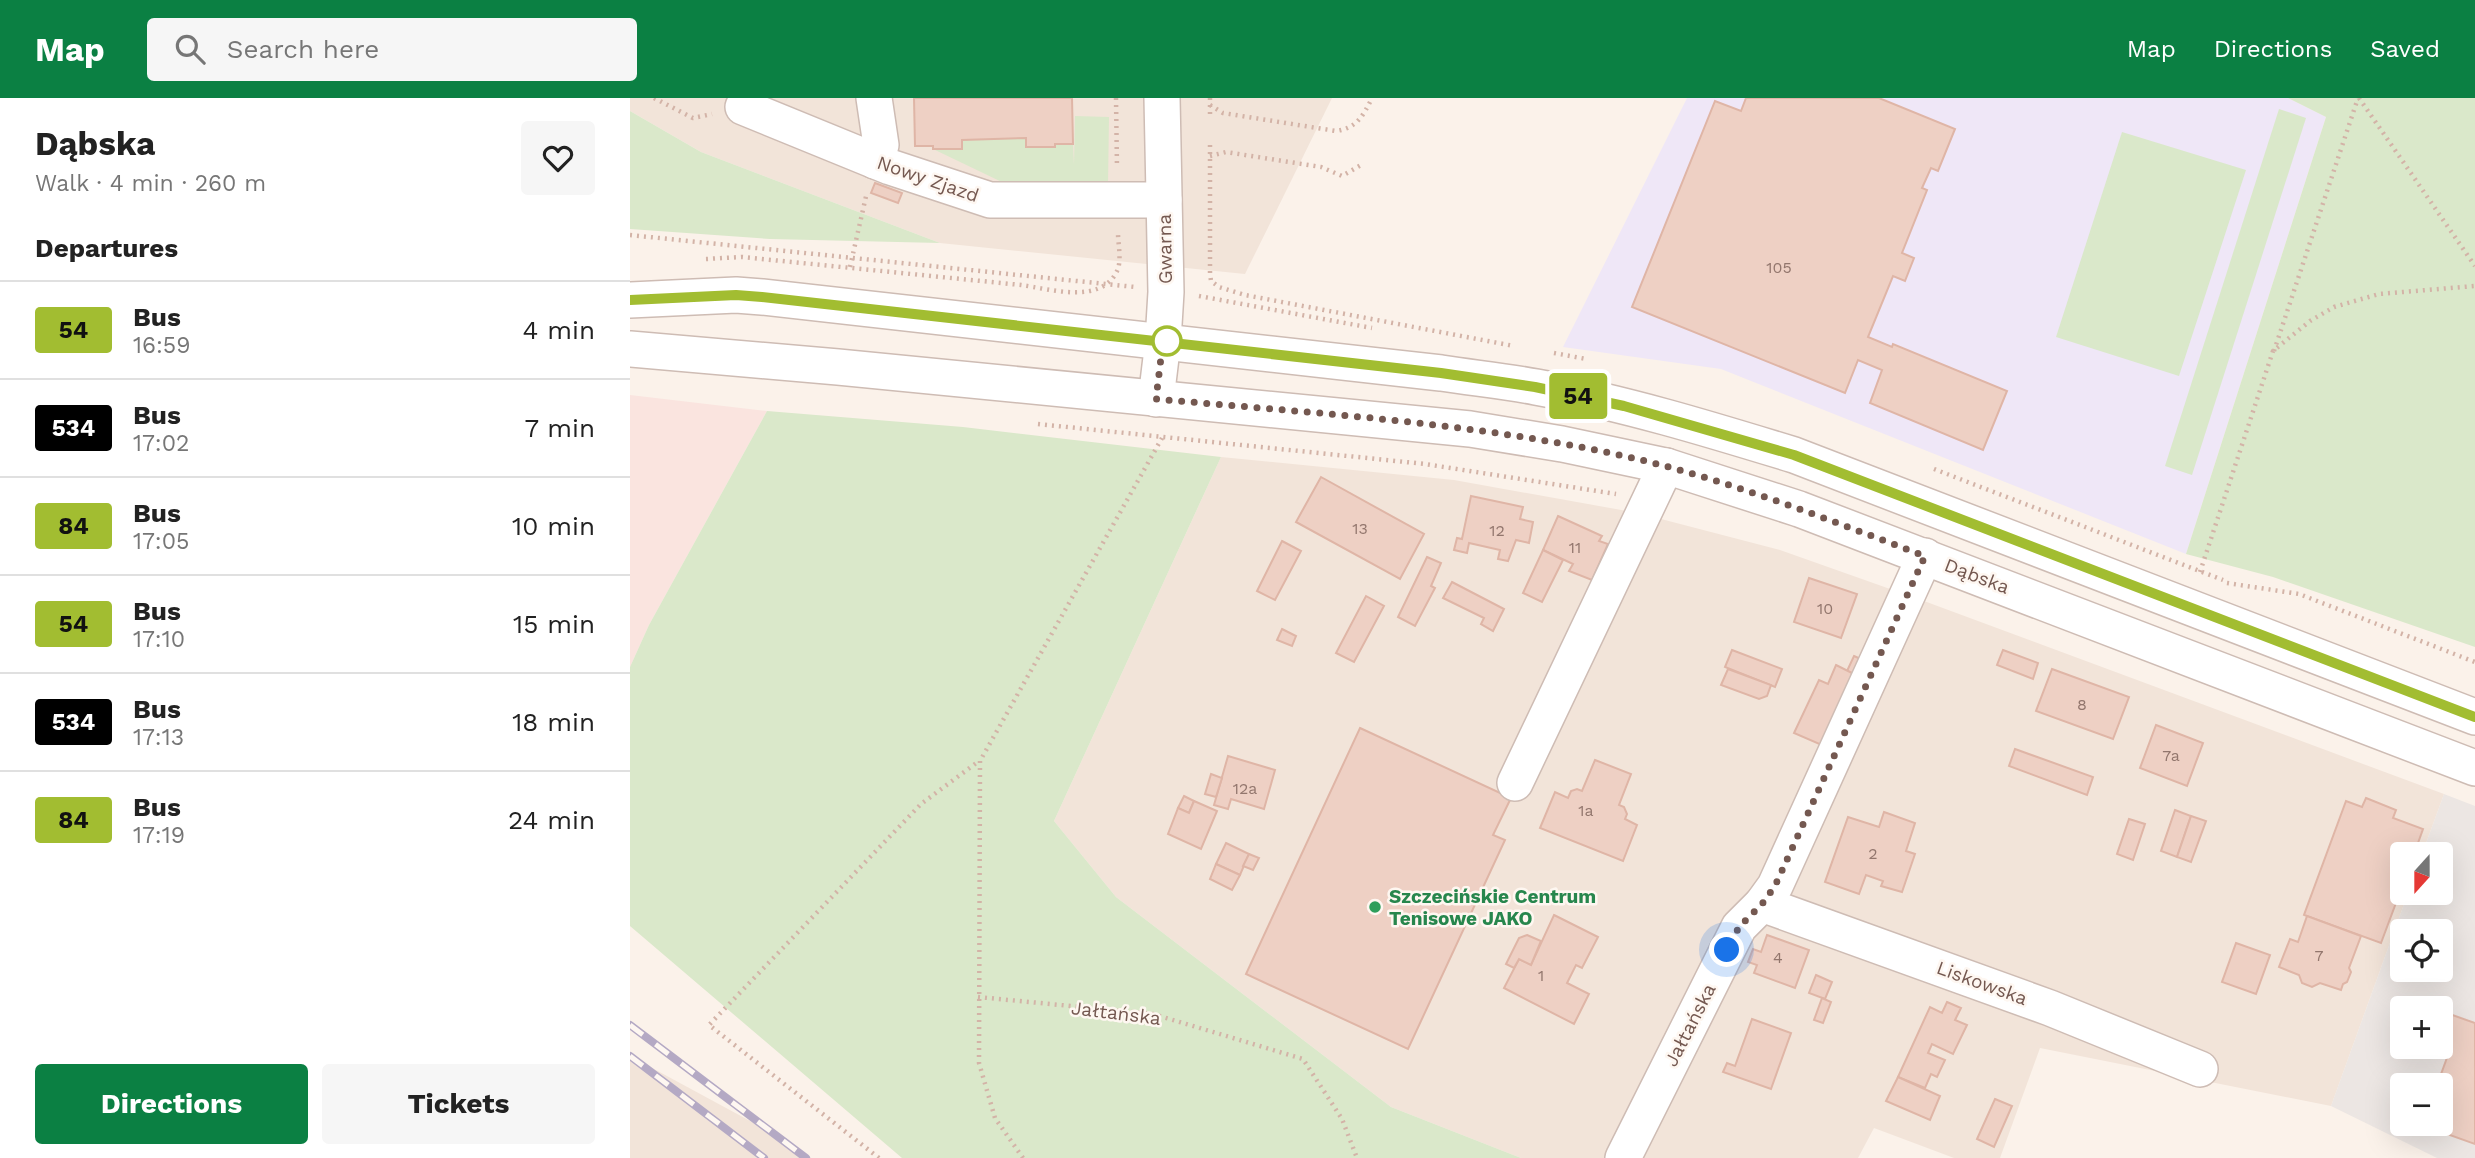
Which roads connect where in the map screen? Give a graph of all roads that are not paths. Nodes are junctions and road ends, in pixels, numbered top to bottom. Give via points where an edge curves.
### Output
1 (874, 98) edge
2 (1162, 98) edge
3 (743, 107) road end
4 (875, 161) junction
5 (1164, 200) junction
6 (630, 300) edge
7 (1163, 341) junction
8 (630, 349) edge
9 (1156, 399) junction
10 (1666, 466) junction
11 (1925, 556) junction
12 (2475, 717) edge
13 (2475, 768) edge
14 (1514, 783) dead end
15 (1762, 904) junction
16 (2200, 1069) dead end
17 (1623, 1158) edge

1 - 4 street via 881,145
2 - 5 street, Gwarna
3 - 4 street, Nowy Zjazd
4 - 5 street, Nowy Zjazd via 990,201
5 - 7 street, Gwarna
6 - 7 street via 736,295
7 - 9 street, Gwarna
7 - 12 street via 1535,387 1670,418 1794,455
8 - 9 street, Dąbska
9 - 10 street, Dąbska via 1470,429
10 - 11 street, Dąbska
10 - 14 street
11 - 13 street, Dąbska
11 - 15 street, Jałtańska via 1775,886
15 - 16 street, Liskowska via 2038,1003
15 - 17 street, Jałtańska via 1739,927

